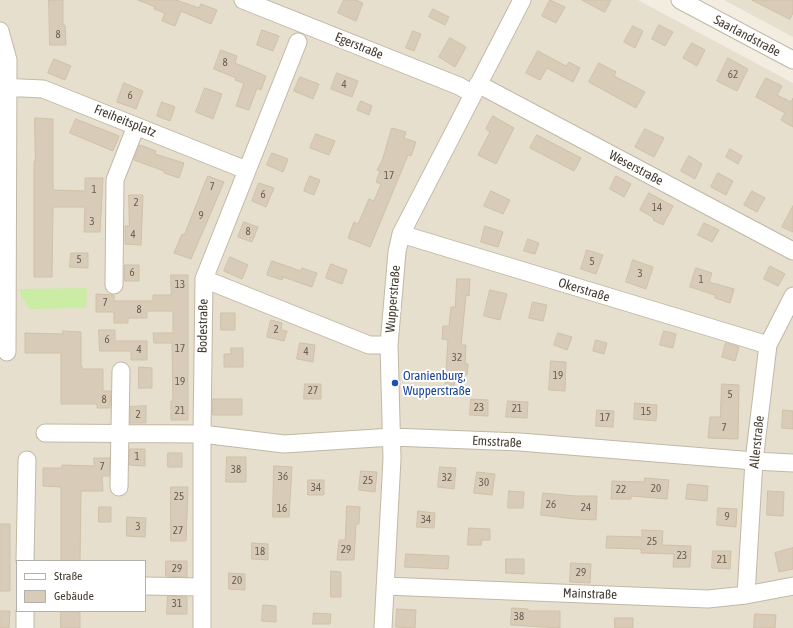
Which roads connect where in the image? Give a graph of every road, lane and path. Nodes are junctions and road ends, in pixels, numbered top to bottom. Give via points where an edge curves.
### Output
1 (243, 0) edge
2 (522, 0) edge
3 (680, 0) edge
4 (0, 31) edge
5 (298, 42) dead end
6 (793, 60) edge
7 (4, 87) edge
8 (476, 89) junction
9 (136, 126) junction
10 (246, 170) junction
11 (401, 234) junction
12 (793, 251) edge
13 (204, 279) junction
14 (114, 285) dead end
15 (793, 296) edge
16 (389, 345) junction
17 (768, 345) junction
18 (7, 352) dead end
19 (121, 371) dead end
20 (45, 433) dead end
21 (120, 434) junction
22 (202, 434) junction
23 (392, 437) junction
24 (27, 460) dead end
25 (754, 461) junction
26 (793, 463) edge
27 (119, 487) dead end
28 (25, 560) edge
29 (146, 586) edge
30 (386, 586) junction
31 (793, 586) edge
32 (201, 587) junction
33 (746, 595) junction
34 (25, 612) edge
35 (25, 628) edge
36 (202, 628) edge
37 (383, 628) edge

1 - 8 street, Egerstraße via 452,83
2 - 8 street, Wupperstraße
3 - 6 street, Saarlandstraße
4 - 7 street via 8,60
5 - 10 street, Bodestraße
7 - 9 street, Freiheitsplatz via 43,89
7 - 18 street
8 - 11 street, Wupperstraße
8 - 12 street, Weserstraße
9 - 10 street, Freiheitsplatz
9 - 14 street via 115,180
10 - 13 street, Bodestraße
11 - 16 street, Wupperstraße via 397,252
11 - 17 street, Okerstraße
13 - 16 street via 369,345
13 - 22 street, Bodestraße
15 - 17 street, Allerstraße
16 - 23 street, Wupperstraße
17 - 25 street, Allerstraße
19 - 21 street
20 - 21 street, Emsstraße
21 - 22 street, Emsstraße
21 - 27 street
22 - 23 street, Emsstraße via 284,444
22 - 32 street, Bodestraße
23 - 25 street, Emsstraße via 520,442
23 - 30 street, Wupperstraße
24 - 28 street
25 - 26 street, Emsstraße
25 - 33 street, Allerstraße
29 - 32 street
30 - 33 street, Mainstraße via 708,599
30 - 37 street, Wupperstraße
31 - 33 street, Mainstraße
32 - 36 street, Bodestraße
34 - 35 street

